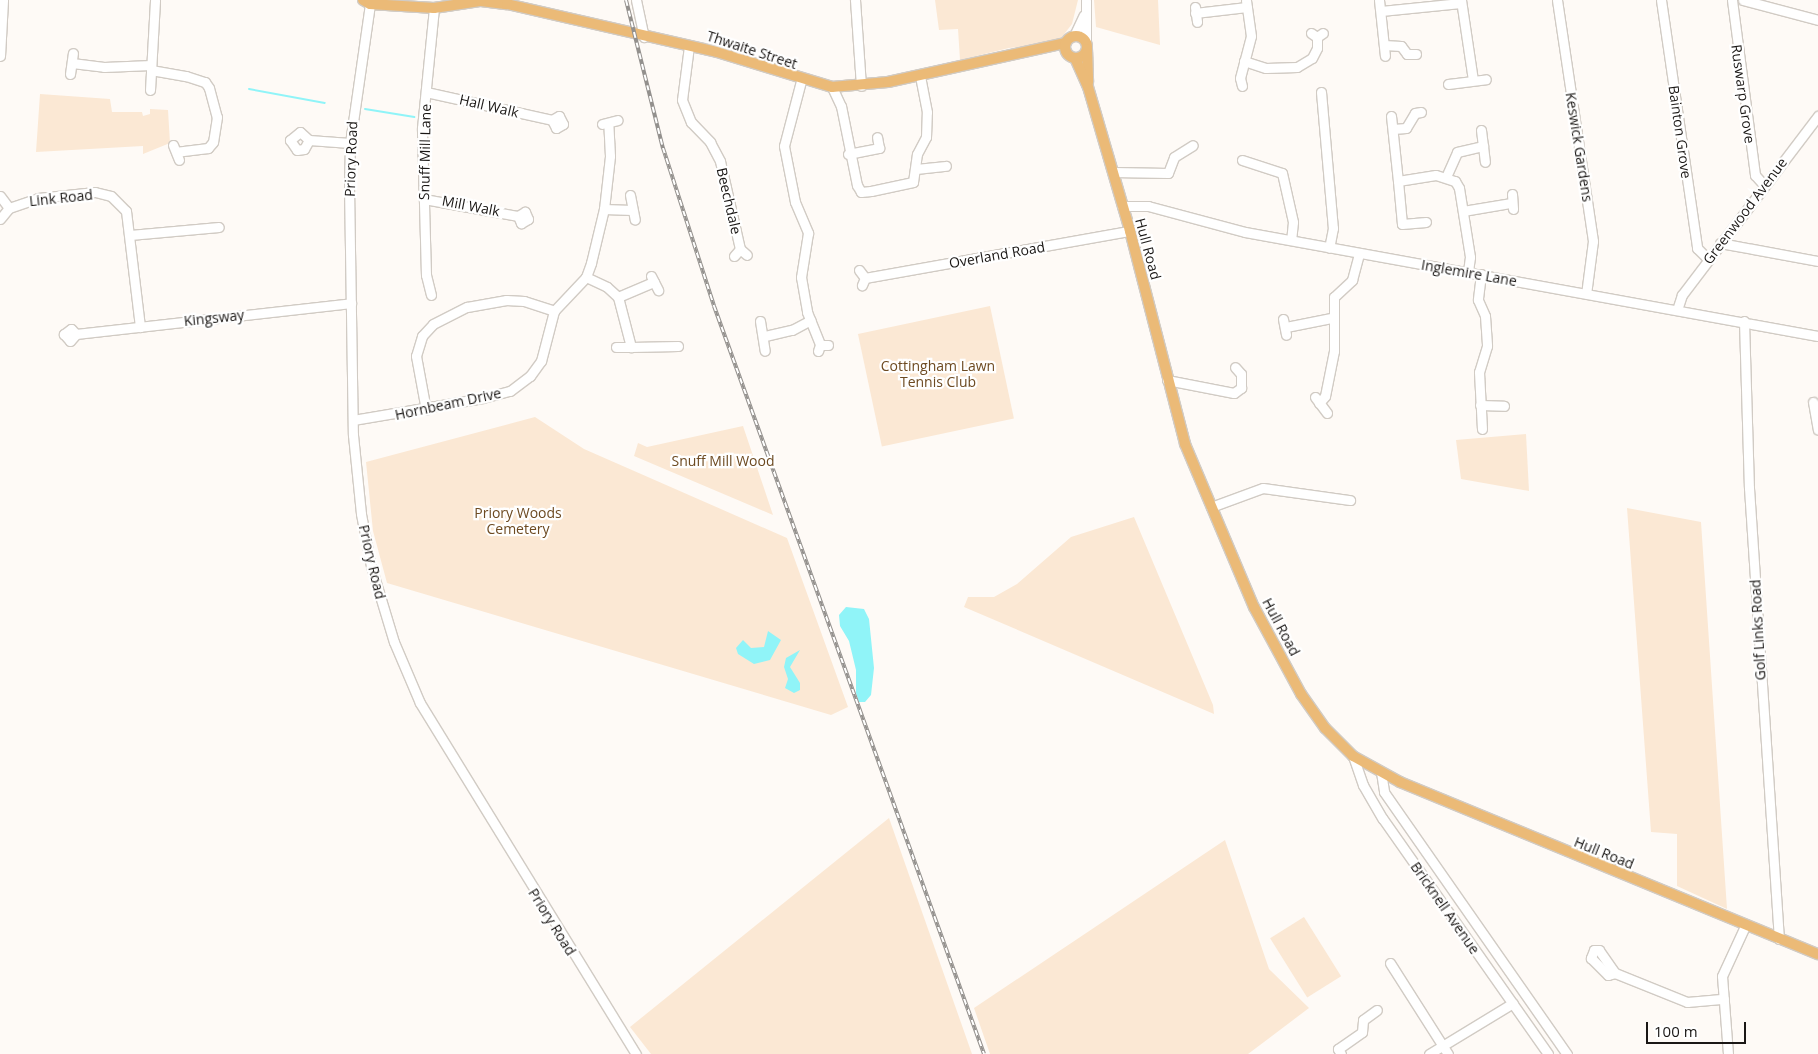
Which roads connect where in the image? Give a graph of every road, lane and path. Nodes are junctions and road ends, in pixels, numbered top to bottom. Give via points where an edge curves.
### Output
1 (3, 0) edge
2 (155, 0) edge
3 (636, 0) edge
4 (855, 0) edge
5 (1379, 0) edge
6 (1557, 0) edge
7 (1661, 0) edge
8 (1732, 0) edge
9 (1744, 0) edge
10 (366, 2) edge
11 (457, 2) edge
12 (1461, 2) edge
13 (1087, 3) edge
14 (1247, 3) edge
15 (434, 8) junction
16 (1381, 11) junction
17 (1196, 14) dead end
18 (1818, 20) edge
19 (1317, 34) dead end
20 (1074, 36) junction
21 (644, 37) junction
22 (1066, 43) junction
23 (1087, 45) junction
24 (1384, 45) junction
25 (689, 46) junction
26 (1038, 50) junction
27 (0, 52) edge
28 (1416, 54) dead end
29 (1071, 56) junction
30 (1385, 56) dead end
31 (1244, 61) junction
32 (151, 68) junction
33 (70, 74) dead end
34 (920, 75) junction
35 (1486, 79) dead end
36 (1473, 80) junction
37 (801, 81) junction
38 (1448, 84) dead end
39 (861, 86) junction
40 (1242, 86) dead end
41 (832, 87) junction
42 (1088, 87) junction
43 (150, 90) dead end
44 (426, 92) junction
45 (1321, 92) dead end
46 (1421, 112) dead end
47 (1391, 116) dead end
48 (1817, 119) edge
49 (552, 120) dead end
50 (609, 122) dead end
51 (1393, 129) junction
52 (1481, 130) dead end
53 (877, 137) dead end
54 (309, 140) dead end
55 (350, 143) junction
56 (1195, 143) dead end
57 (1483, 146) junction
58 (176, 152) dead end
59 (848, 154) junction
60 (1241, 160) dead end
61 (1485, 162) dead end
62 (946, 167) dead end
63 (916, 170) junction
64 (1113, 172) junction
65 (1446, 176) junction
66 (1398, 181) junction
67 (1764, 185) junction
68 (630, 195) dead end
69 (0, 196) edge
70 (424, 199) junction
71 (1512, 202) dead end
72 (1122, 206) junction
73 (10, 208) junction
74 (604, 209) junction
75 (632, 210) junction
76 (1463, 211) junction
77 (518, 216) dead end
78 (0, 219) edge
79 (635, 220) dead end
80 (1426, 222) dead end
81 (219, 227) dead end
82 (1130, 232) junction
83 (130, 236) junction
84 (1291, 240) junction
85 (1720, 243) junction
86 (1329, 248) junction
87 (740, 253) dead end
88 (1359, 253) junction
89 (1708, 259) junction
90 (1818, 261) edge
91 (859, 270) dead end
92 (1468, 272) junction
93 (1481, 274) junction
94 (586, 277) junction
95 (654, 283) dead end
96 (1586, 294) junction
97 (431, 295) dead end
98 (618, 297) junction
99 (351, 303) junction
100 (1677, 310) junction
101 (554, 311) junction
102 (1331, 318) junction
103 (811, 320) junction
104 (760, 321) dead end
105 (1744, 321) junction
106 (140, 327) junction
107 (1285, 327) dead end
108 (76, 334) dead end
109 (765, 336) junction
110 (1818, 336) edge
111 (678, 346) dead end
112 (616, 347) dead end
113 (631, 347) junction
114 (822, 347) dead end
115 (765, 351) dead end
116 (1235, 367) dead end
117 (1166, 380) junction
118 (1813, 402) dead end
119 (1480, 405) junction
120 (1504, 406) dead end
121 (426, 410) junction
122 (1327, 413) dead end
123 (352, 420) junction
124 (1482, 429) dead end
125 (1818, 430) edge
126 (1350, 501) dead end
127 (1211, 507) junction
128 (1353, 756) junction
129 (1381, 772) junction
130 (1744, 926) junction
131 (1779, 939) junction
132 (1818, 954) edge
133 (1389, 967) dead end
134 (1615, 973) dead end
135 (1724, 999) junction
136 (1513, 1003) junction
137 (1377, 1010) dead end
138 (1445, 1050) edge
139 (1340, 1051) edge
140 (636, 1054) edge
141 (1429, 1054) edge
142 (1548, 1054) edge
143 (1567, 1054) edge
144 (1728, 1054) edge

1 - 27 street
2 - 32 street
3 - 21 street
4 - 39 street
5 - 16 street
6 - 96 street, Keswick Gardens via 1593,241
7 - 89 street, Bainton Grove via 1697,248
8 - 67 street, Ruswarp Grove via 1755,175
9 - 18 street
10 - 15 main road, Thwaite Street
10 - 55 street, Priory Road
11 - 15 main road, Thwaite Street
11 - 21 main road, Thwaite Street via 507,4
12 - 16 street
12 - 36 street
13 - 20 street
13 - 23 street
14 - 17 street
14 - 31 street via 1251,36
15 - 44 street, Snuff Mill Lane
16 - 24 street
19 - 31 street via 1318,48 1312,58 1297,67 1266,68
20 - 22 main road
20 - 23 main road
21 - 25 main road, Thwaite Street
22 - 26 main road, Thwaite Street
22 - 29 main road, Hull Road
23 - 29 main road via 1084,55
23 - 42 main road, Hull Road
24 - 28 street via 1401,46 1407,54
24 - 30 street
25 - 37 main road, Thwaite Street
25 - 87 street, Beechdale via 682,100 692,122 710,142 720,162
26 - 29 main road, Thwaite Street
26 - 34 main road, Thwaite Street
29 - 42 main road, Hull Road
31 - 40 street
32 - 33 street via 104,67 72,58
32 - 43 street
32 - 58 street via 206,82 209,88 217,117 214,142 208,148
34 - 39 main road, Thwaite Street
34 - 63 street via 927,112 926,137 918,154
35 - 36 street
36 - 38 street
37 - 41 main road, Thwaite Street
37 - 103 street via 784,146 795,202 808,233 801,277
39 - 41 main road, Thwaite Street
41 - 59 street via 841,106
42 - 64 main road, Hull Road
44 - 49 street, Hall Walk
44 - 70 street, Snuff Mill Lane via 422,128
45 - 86 street via 1333,228
46 - 51 street via 1415,113 1406,128
47 - 51 street
48 - 67 street, Greenwood Avenue
50 - 74 street, Hornbeam Drive via 610,156
51 - 66 street
52 - 57 street
53 - 59 street via 879,148
54 - 55 street
55 - 99 street, Priory Road
56 - 64 street via 1174,157 1168,172
57 - 61 street
57 - 65 street via 1457,152
59 - 63 street via 861,192 913,182
60 - 84 street via 1282,173 1293,222
62 - 63 street
64 - 72 main road, Hull Road
65 - 66 street
65 - 76 street via 1459,188
66 - 80 street via 1402,224
67 - 85 street, Greenwood Avenue
68 - 75 street
69 - 73 street
70 - 77 street, Mill Walk
70 - 97 street, Snuff Mill Lane via 426,274
71 - 76 street
72 - 82 main road, Hull Road
72 - 84 street, Inglemire Lane via 1148,206
73 - 78 street, Link Road
73 - 83 street, Link Road via 38,198 95,192 111,196 126,212
74 - 75 street
74 - 94 street, Hornbeam Drive
75 - 79 street
76 - 92 street via 1470,257
81 - 83 street
82 - 91 street, Overland Road via 864,282
82 - 117 main road, Hull Road
83 - 106 street, Link Road
84 - 86 street, Inglemire Lane
85 - 89 street, Greenwood Avenue
85 - 90 street
86 - 88 street, Inglemire Lane
88 - 92 street, Inglemire Lane
88 - 102 street via 1352,280 1334,297
89 - 100 street, Greenwood Avenue via 1682,294
92 - 93 street, Inglemire Lane
93 - 96 street, Inglemire Lane
93 - 119 street via 1478,300 1485,316 1487,346 1479,372
94 - 98 street via 607,287
94 - 101 street, Hornbeam Drive
95 - 98 street
96 - 100 street, Inglemire Lane
98 - 113 street
99 - 106 street, Kingsway
99 - 123 street, Priory Road
100 - 105 street, Inglemire Lane
101 - 121 street, Hornbeam Drive via 540,361 530,376 510,391
101 - 121 street via 524,301 506,300 467,307 433,324 422,336 416,356
102 - 107 street
102 - 122 street via 1334,351 1325,396 1317,400
103 - 109 street via 792,330
103 - 114 street
104 - 109 street
105 - 110 street, Inglemire Lane
105 - 131 street, Golf Links Road via 1750,497
106 - 108 street, Kingsway
109 - 115 street
111 - 113 street
112 - 113 street
116 - 117 street via 1241,374 1241,388 1234,393
117 - 127 main road, Hull Road via 1185,444
118 - 125 street
119 - 120 street
119 - 124 street
121 - 123 street, Hornbeam Drive
123 - 140 street, Priory Road via 359,500 371,566 394,642 420,703
126 - 127 street via 1263,488
127 - 128 main road, Hull Road via 1254,607 1301,694 1325,728
128 - 129 main road, Hull Road
128 - 136 street, Bricknell Avenue via 1363,785 1383,819
129 - 130 main road, Hull Road
129 - 143 street, Bricknell Avenue via 1384,792
130 - 131 main road, Hull Road
130 - 135 street via 1723,970
131 - 132 main road, Hull Road
133 - 138 street
134 - 135 street via 1687,1002
135 - 144 street
136 - 138 street
136 - 142 street, Bricknell Avenue
137 - 139 street via 1363,1020 1362,1032
138 - 141 street

